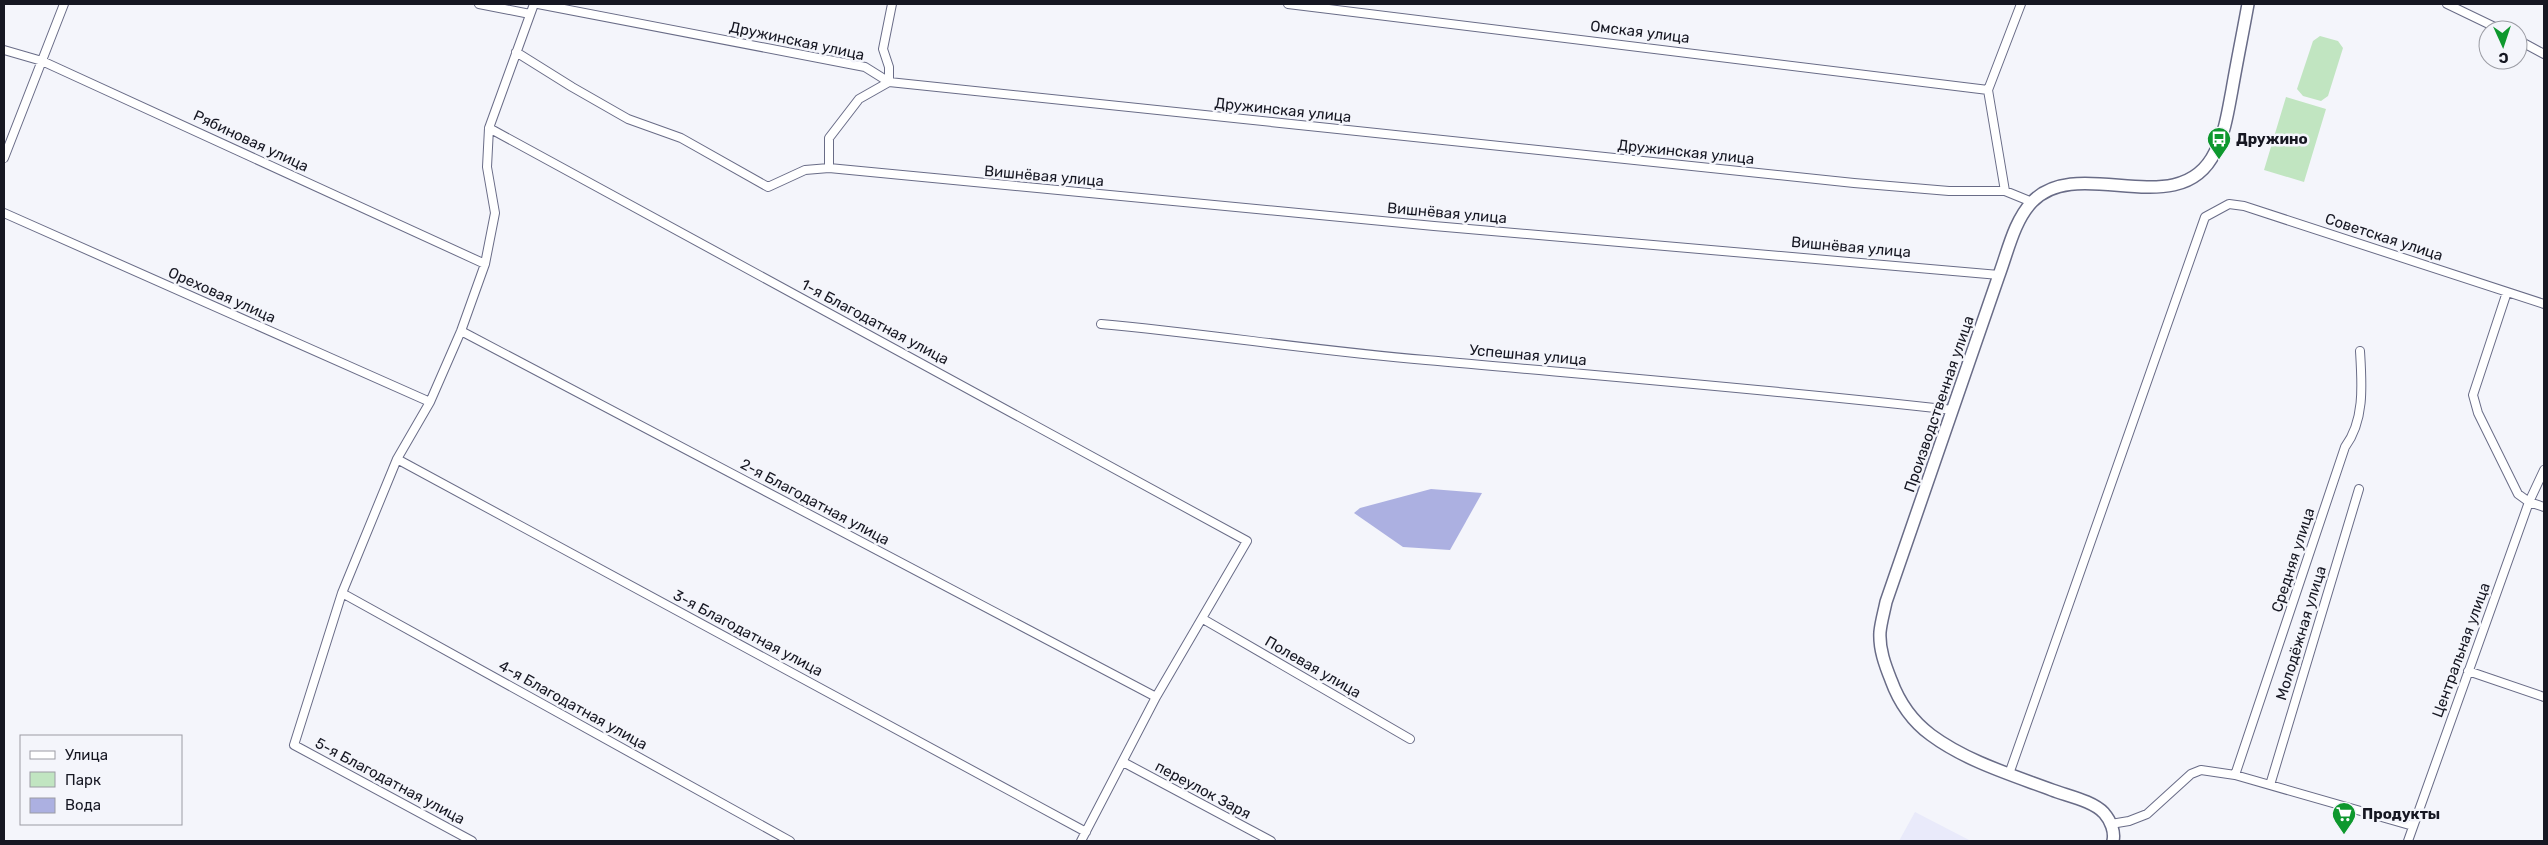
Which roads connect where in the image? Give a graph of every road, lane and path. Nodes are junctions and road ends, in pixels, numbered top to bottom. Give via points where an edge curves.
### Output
1 (64, 4) edge
2 (479, 4) edge
3 (534, 4) edge
4 (538, 4) edge
5 (892, 4) edge
6 (1288, 4) edge
7 (2021, 4) edge
8 (2248, 4) edge
9 (2447, 4) edge
10 (530, 14) junction
11 (2480, 20) edge
12 (2528, 45) edge
13 (4, 50) edge
14 (516, 52) junction
15 (2544, 54) edge
16 (42, 61) junction
17 (889, 82) junction
18 (1988, 90) junction
19 (489, 128) junction
20 (4, 158) edge
21 (829, 168) junction
22 (2005, 191) junction
23 (2032, 202) junction
24 (4, 213) edge
25 (484, 264) junction
26 (1999, 275) junction
27 (2507, 292) junction
28 (2544, 304) edge
29 (1101, 324) dead end
30 (461, 331) junction
31 (2360, 351) dead end
32 (430, 402) junction
33 (1953, 410) junction
34 (397, 459) junction
35 (2544, 470) edge
36 (2359, 489) dead end
37 (2529, 502) junction
38 (2544, 507) edge
39 (342, 592) junction
40 (1202, 619) junction
41 (2468, 671) junction
42 (1156, 696) junction
43 (2544, 696) edge
44 (1410, 739) dead end
45 (1123, 762) junction
46 (2008, 774) junction
47 (2235, 775) junction
48 (2270, 786) junction
49 (2111, 824) junction
50 (2413, 826) junction
51 (1086, 832) junction
52 (472, 841) edge
53 (790, 841) edge
54 (1081, 841) edge
55 (1271, 841) edge
56 (2113, 841) edge
57 (2408, 841) edge

1 - 16 street
2 - 10 street
3 - 10 street
4 - 17 street, Дружинская улица via 865,67
5 - 17 street via 883,49 889,67
6 - 18 street, Омская улица
7 - 18 street
8 - 23 street, Производственная улица via 2224,128 2215,153 2203,170 2187,181 2168,186 2075,184 2054,188
9 - 11 street
10 - 14 street
12 - 15 street
13 - 16 street, Рябиновая улица
14 - 19 street
14 - 21 street, Вишнёвая улица via 628,119 681,138 768,187 805,170
16 - 20 street
16 - 25 street, Рябиновая улица
17 - 21 street via 859,99 830,138
17 - 22 street, Дружинская улица via 1854,183 1949,191
18 - 22 street
19 - 25 street via 487,168 495,214
19 - 40 street, 1-я Благодатная улица via 1247,541
21 - 26 street, Вишнёвая улица
22 - 23 street, Дружинская улица
23 - 26 street, Производственная улица via 2017,226
24 - 32 street, Ореховая улица
25 - 30 street
26 - 33 street, Производственная улица
27 - 28 street, Советская улица
27 - 37 street via 2473,395 2478,413 2512,484 2518,494
27 - 46 street, Советская улица via 2244,206 2228,204 2205,217
29 - 33 street, Успешная улица via 1419,360 1649,379
30 - 32 street
30 - 42 street, 2-я Благодатная улица
31 - 47 street, Средняя улица via 2363,396 2352,439 2345,447
32 - 34 street
33 - 46 street, Производственная улица via 1886,602 1880,633 1883,662 1897,696 1912,719 1950,747
34 - 39 street
34 - 51 street, 3-я Благодатная улица
35 - 37 street, Центральная улица
36 - 48 street, Молодёжная улица
37 - 38 street
37 - 41 street, Центральная улица
39 - 52 street, 5-я Благодатная улица via 294,745
39 - 53 street, 4-я Благодатная улица
40 - 42 street
40 - 44 street, Полевая улица
41 - 43 street
41 - 50 street, Центральная улица
42 - 45 street
45 - 51 street
45 - 55 street, переулок Заря
46 - 49 street, Производственная улица via 2091,805 2104,812
47 - 48 street
47 - 49 street via 2201,770 2191,774 2147,814
48 - 50 street
49 - 56 street via 2115,835
50 - 57 street, Центральная улица
51 - 54 street

